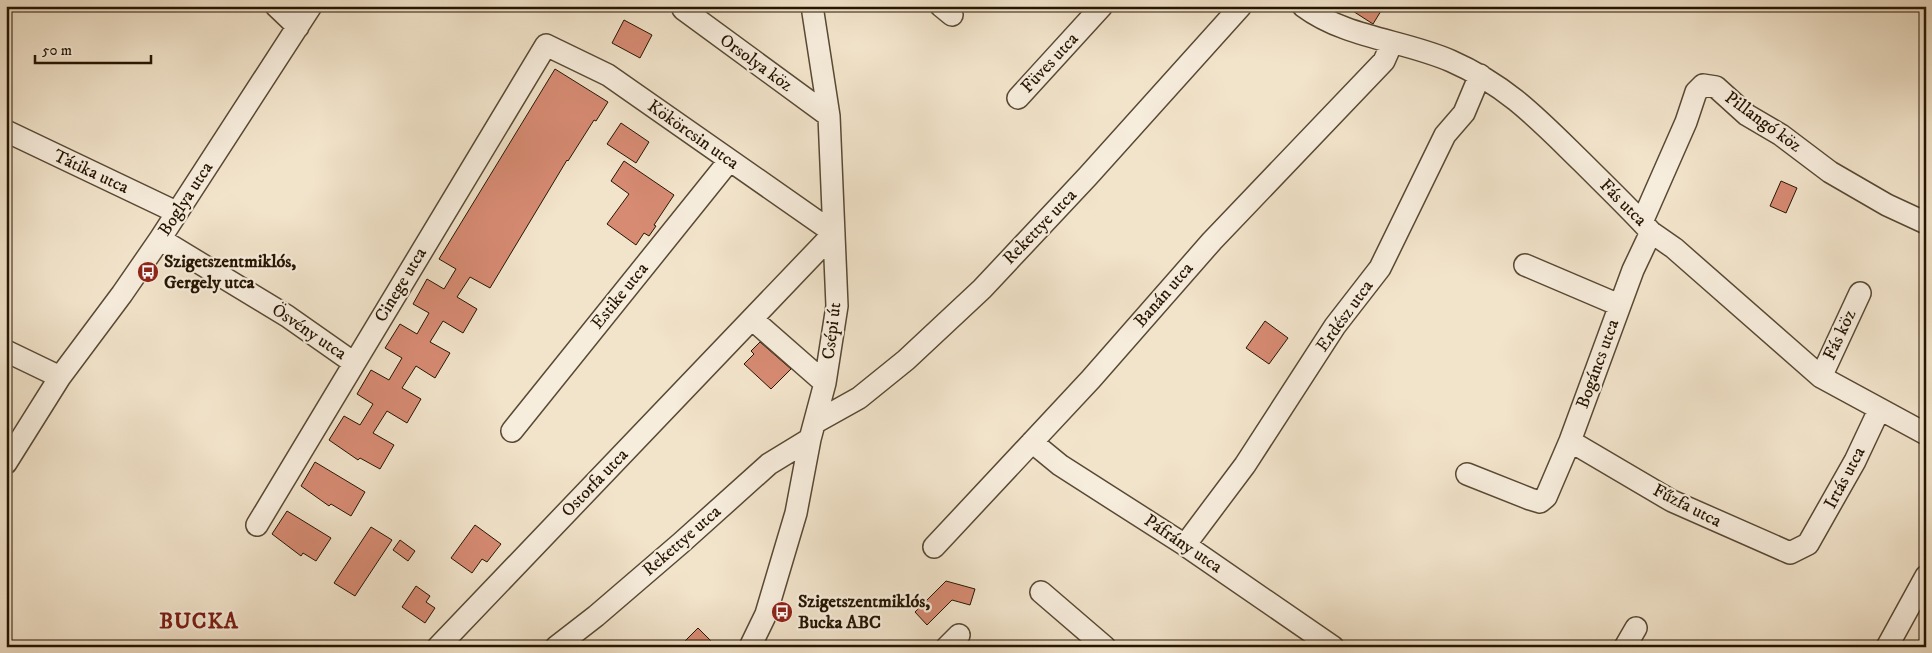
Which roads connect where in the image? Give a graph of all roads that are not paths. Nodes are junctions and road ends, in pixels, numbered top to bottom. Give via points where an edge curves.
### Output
1 (276, 6) edge
2 (311, 6) edge
3 (812, 6) edge
4 (1102, 6) edge
5 (1241, 6) edge
6 (1303, 6) edge
7 (682, 9) dead end
8 (298, 26) junction
9 (1392, 43) junction
10 (546, 45) joint
11 (1480, 75) junction
12 (1018, 98) dead end
13 (829, 116) junction
14 (6, 132) edge
15 (729, 161) junction
16 (176, 212) junction
17 (1926, 223) edge
18 (1647, 227) junction
19 (834, 233) junction
20 (160, 239) junction
21 (1525, 265) dead end
22 (1860, 293) dead end
23 (1620, 305) junction
24 (752, 318) junction
25 (6, 351) edge
26 (354, 363) junction
27 (60, 376) junction
28 (1820, 377) junction
29 (825, 383) junction
30 (1880, 410) junction
31 (512, 431) dead end
32 (813, 431) junction
33 (1926, 434) edge
34 (1570, 441) junction
35 (1032, 442) junction
36 (6, 463) edge
37 (1467, 474) dead end
38 (257, 525) dead end
39 (1808, 544) joint
40 (1185, 545) junction
41 (934, 547) dead end
42 (1926, 576) edge
43 (1041, 592) dead end
44 (1636, 628) dead end
45 (1099, 644) edge
46 (438, 647) edge
47 (556, 647) edge
48 (750, 647) edge
49 (1334, 647) edge
50 (1625, 647) edge
51 (1888, 647) edge

1 - 8 street
2 - 8 street, Boglya utca
3 - 13 street, Csépi út
4 - 12 street, Füves utca
5 - 32 street, Rekettye utca via 982,288 906,360
6 - 9 street, Fás utca via 1339,26
7 - 13 street, Orsolya köz
8 - 16 street, Boglya utca
9 - 11 street, Fás utca via 1449,60
9 - 35 street, Banán utca via 1384,61 1212,241
10 - 15 street, Kökörcsin utca via 608,76
10 - 26 street, Cinege utca
11 - 18 street, Fás utca via 1517,100
11 - 40 street, Erdész utca via 1464,113 1445,135 1380,268 1335,326 1245,464
13 - 19 street, Csépi út
14 - 16 street, Tátika utca
15 - 19 street, Kökörcsin utca
15 - 31 street, Estike utca
16 - 20 street, Boglya utca
17 - 18 street, Pillangó köz via 1830,172 1781,135 1747,115 1716,87 1704,85 1696,92
18 - 23 street, Bogáncs utca
18 - 28 street, Fás utca
19 - 24 street, Ostorfa utca
19 - 29 street, Csépi út via 836,306
20 - 26 street, Ösvény utca via 287,316
20 - 27 street, Boglya utca
21 - 23 street
22 - 28 street, Fás köz
23 - 34 street, Bogáncs utca
24 - 29 street
24 - 46 street, Ostorfa utca
25 - 27 street
26 - 38 street, Cinege utca
27 - 36 street, Boglya utca
28 - 30 street, Fás utca
29 - 32 street, Csépi út
30 - 33 street, Fás utca
30 - 39 street, Irtás utca
32 - 47 street, Rekettye utca via 769,464 674,549
32 - 48 street, Csépi út via 796,513 766,614
34 - 37 street, Bogáncs utca via 1546,497 1540,502
34 - 39 street, Fűzfa utca via 1672,501 1790,553
35 - 40 street, Páfrány utca via 1060,464
35 - 41 street, Banán utca
40 - 49 street, Páfrány utca
42 - 51 street
43 - 45 street
44 - 50 street

